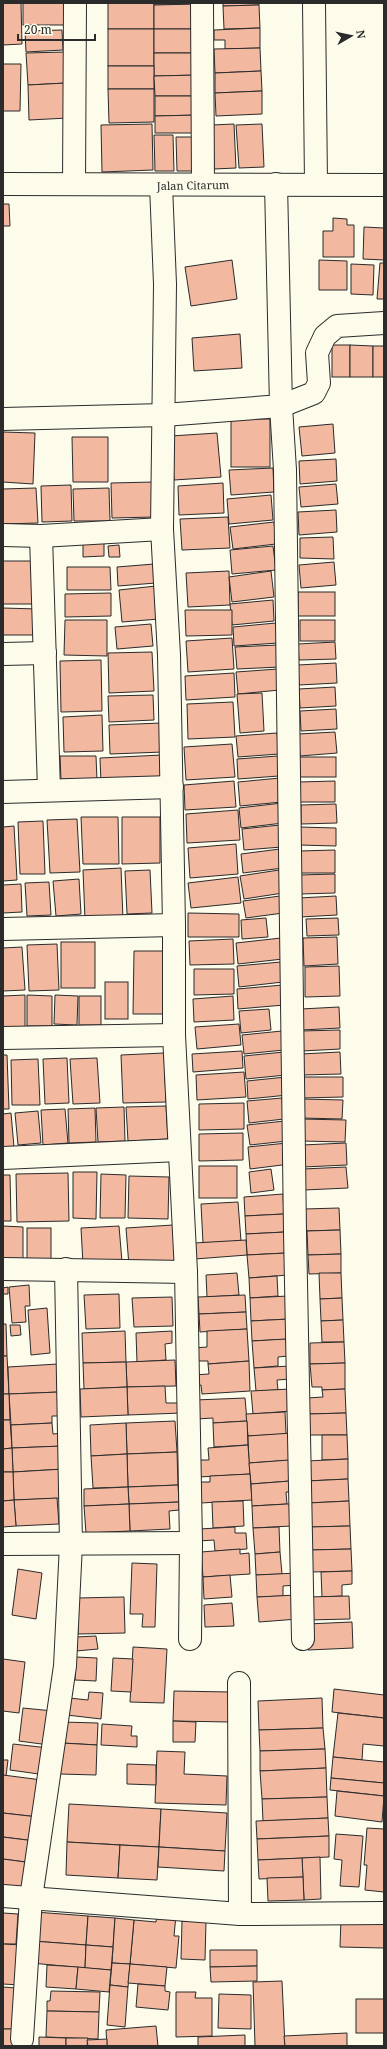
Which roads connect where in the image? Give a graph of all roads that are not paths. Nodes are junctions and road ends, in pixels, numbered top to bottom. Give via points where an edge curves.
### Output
1 (75, 3) edge
2 (202, 3) edge
3 (314, 3) edge
4 (3, 184) edge
5 (74, 184) junction
6 (203, 184) junction
7 (276, 184) junction
8 (316, 184) junction
9 (384, 184) edge
10 (162, 185) junction
11 (384, 323) edge
12 (281, 406) junction
13 (164, 415) junction
14 (3, 419) edge
15 (162, 529) junction
16 (3, 535) edge
17 (41, 536) junction
18 (45, 653) junction
19 (3, 654) edge
20 (172, 787) junction
21 (49, 790) junction
22 (3, 792) edge
23 (174, 925) junction
24 (3, 928) edge
25 (174, 1035) junction
26 (3, 1038) edge
27 (179, 1150) junction
28 (3, 1158) edge
29 (3, 1269) edge
30 (66, 1269) junction
31 (186, 1272) junction
32 (190, 1543) junction
33 (3, 1544) edge
34 (71, 1544) junction
35 (190, 1639) dead end
36 (303, 1639) dead end
37 (239, 1683) dead end
38 (3, 1896) edge
39 (31, 1898) junction
40 (384, 1913) edge
41 (240, 1914) junction
42 (22, 2039) dead end

1 - 5 street
2 - 6 street
3 - 8 street
4 - 5 street, Jalan Citarum
5 - 10 street, Jalan Citarum
6 - 7 street, Jalan Citarum
6 - 10 street, Jalan Citarum
7 - 8 street, Jalan Citarum
7 - 12 street
8 - 9 street, Jalan Citarum
10 - 13 street via 165,284
11 - 12 street via 337,326 326,336 317,353 319,383 314,392
12 - 13 street
12 - 36 street via 285,478
13 - 14 street
13 - 15 street
15 - 17 street
15 - 20 street via 169,655
16 - 17 street
17 - 18 street
18 - 19 street
18 - 21 street
20 - 21 street
20 - 23 street
21 - 22 street
23 - 24 street
23 - 25 street
25 - 26 street
25 - 27 street
27 - 28 street
27 - 31 street
29 - 30 street
30 - 31 street
30 - 34 street
31 - 32 street
32 - 34 street
32 - 35 street
33 - 34 street
34 - 39 street via 65,1666
37 - 41 street
38 - 39 street
39 - 41 street
39 - 42 street
40 - 41 street

